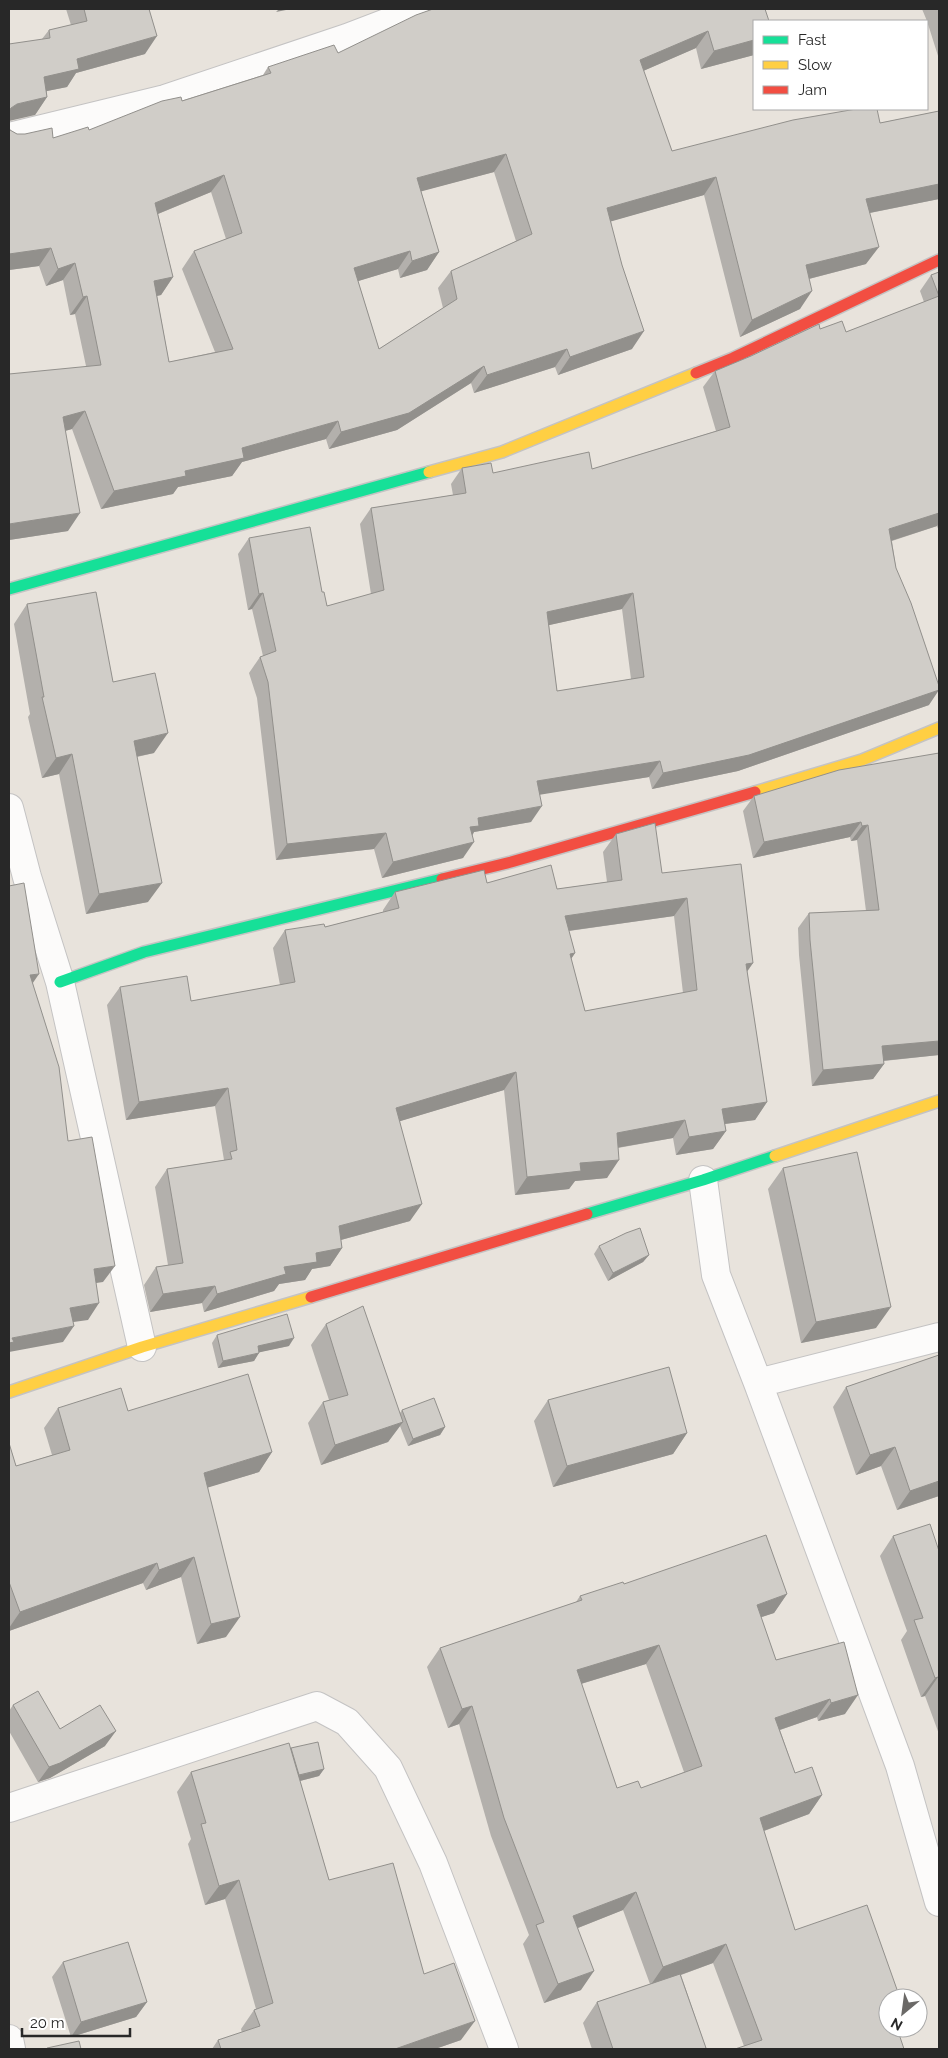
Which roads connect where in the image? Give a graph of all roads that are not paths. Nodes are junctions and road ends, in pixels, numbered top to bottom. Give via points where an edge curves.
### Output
1 (423, 9) edge
2 (9, 137) edge
3 (939, 260) edge
4 (9, 589) edge
5 (939, 728) edge
6 (9, 808) edge
7 (18, 880) edge
8 (60, 982) junction
9 (939, 1102) edge
10 (703, 1180) junction
11 (939, 1337) edge
12 (142, 1347) junction
13 (758, 1383) junction
14 (9, 1392) edge
15 (9, 1808) edge
16 (939, 1902) edge
17 (9, 2039) edge
18 (11, 2049) edge
19 (504, 2049) edge

1 - 2 street via 165,100
3 - 4 street via 733,358 502,452
5 - 8 street via 862,760 642,825 511,862 144,952
6 - 7 street
7 - 8 street
8 - 12 street
9 - 10 street
10 - 12 street
10 - 13 street via 716,1275
11 - 13 street
12 - 14 street
13 - 16 street via 900,1766
15 - 19 street via 316,1706 347,1722 388,1768 432,1863
17 - 18 street

